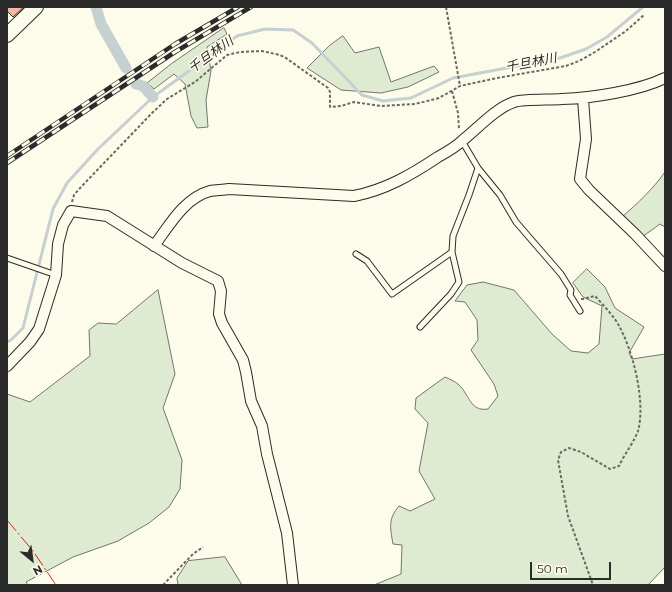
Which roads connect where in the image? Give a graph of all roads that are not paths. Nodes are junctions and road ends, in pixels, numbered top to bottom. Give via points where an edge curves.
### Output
1 (36, 7) edge
2 (7, 35) edge
3 (665, 78) edge
4 (583, 98) junction
5 (462, 142) junction
6 (478, 168) junction
7 (154, 246) junction
8 (452, 252) junction
9 (356, 254) dead end
10 (7, 258) edge
11 (665, 266) edge
12 (56, 275) junction
13 (580, 310) dead end
14 (420, 327) dead end
15 (7, 366) edge
16 (294, 585) edge

1 - 2 street
3 - 4 street via 639,87
4 - 5 street via 515,102 502,108
4 - 11 street via 586,139 580,179
5 - 6 lane
5 - 7 street via 417,171 371,193 354,196 229,190 210,192 183,208
6 - 8 lane via 453,236
6 - 13 lane via 500,195 516,222 561,274
7 - 12 street via 107,216 71,211 63,225 58,244
7 - 16 street via 218,281 222,291 222,323 243,360 251,401 262,426 287,533
8 - 9 lane via 392,294 367,261
8 - 14 lane via 459,282 452,294
10 - 12 lane
12 - 15 street via 39,330

